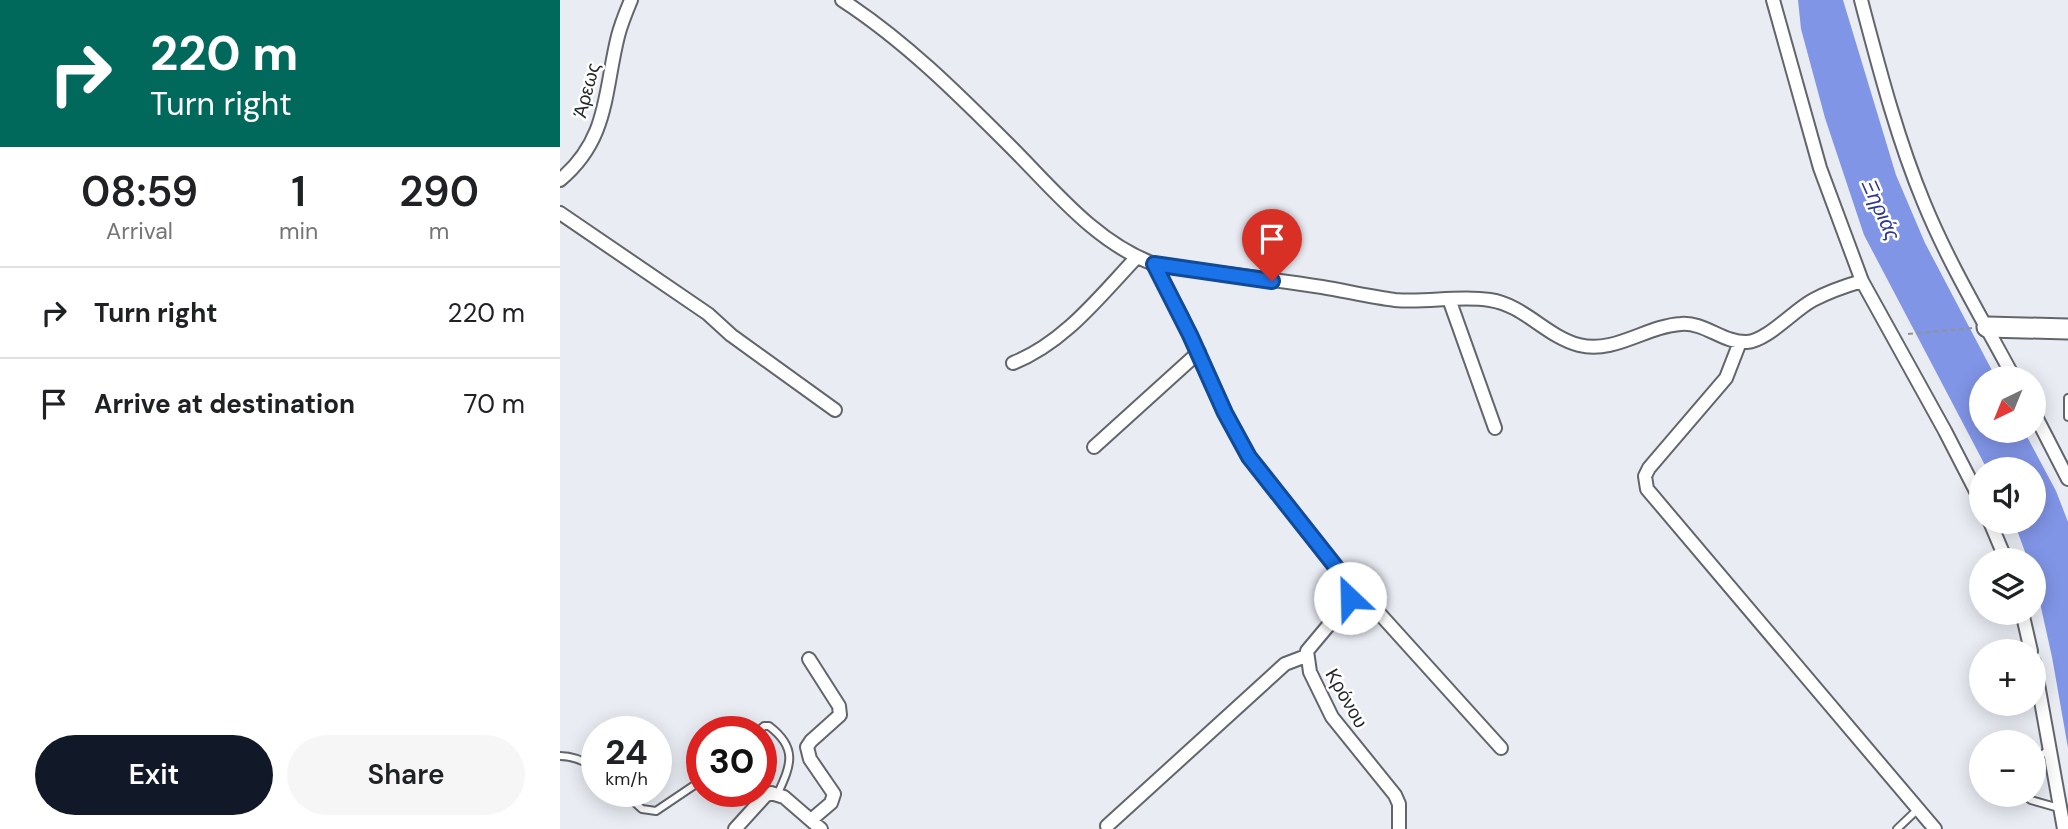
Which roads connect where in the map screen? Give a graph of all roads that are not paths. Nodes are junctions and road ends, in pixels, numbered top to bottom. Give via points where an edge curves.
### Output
1 (631, 0) edge
2 (842, 0) edge
3 (1773, 0) edge
4 (1861, 0) edge
5 (560, 180) edge
6 (560, 213) edge
7 (1136, 258) junction
8 (1154, 264) junction
9 (1862, 281) junction
10 (1450, 299) junction
11 (1987, 327) junction
12 (2068, 329) edge
13 (1740, 341) junction
14 (1199, 352) junction
15 (1013, 363) dead end
16 (2008, 366) edge
17 (2068, 398) edge
18 (835, 410) dead end
19 (2068, 417) edge
20 (1495, 428) dead end
21 (2046, 436) edge
22 (1094, 447) dead end
23 (1969, 478) edge
24 (2068, 479) edge
25 (1351, 592) junction
26 (1306, 656) junction
27 (809, 659) dead end
28 (2043, 716) edge
29 (777, 734) edge
30 (1501, 748) dead end
31 (2048, 750) joint
32 (560, 757) edge
33 (581, 760) edge
34 (778, 793) junction
35 (2046, 804) edge
36 (640, 807) edge
37 (662, 807) edge
38 (2059, 808) junction
39 (1918, 809) junction
40 (816, 824) edge
41 (1107, 826) dead end
42 (735, 829) edge
43 (1399, 829) edge
44 (1897, 829) edge
45 (1935, 829) edge
46 (2064, 829) edge

1 - 5 street, Άρεως via 618,36 600,120 588,148
2 - 7 street via 927,66 1081,217
3 - 9 street via 1820,168
4 - 11 street via 1916,183
6 - 18 street via 708,314
7 - 8 street
7 - 15 street via 1054,340
8 - 10 street via 1380,298
8 - 14 street
9 - 13 street via 1814,299 1758,339
9 - 23 street
10 - 13 street via 1500,302 1583,346 1618,343 1683,323
10 - 20 street
11 - 12 street
11 - 16 street
13 - 39 street via 1726,378 1649,468 1644,483
14 - 22 street
14 - 25 street via 1249,457
17 - 19 lane
21 - 24 street
25 - 26 street, Κρόνου via 1346,606
25 - 30 street via 1379,613
26 - 41 street via 1285,664
26 - 43 street, Κρόνου via 1332,717 1398,801
27 - 40 street via 840,715 807,747 834,794
28 - 31 street
29 - 34 lane via 788,751 790,767
31 - 38 street
32 - 33 lane
34 - 40 street
34 - 42 street via 765,796
35 - 38 lane
36 - 37 lane via 656,811
38 - 46 street
39 - 44 lane
39 - 45 street

